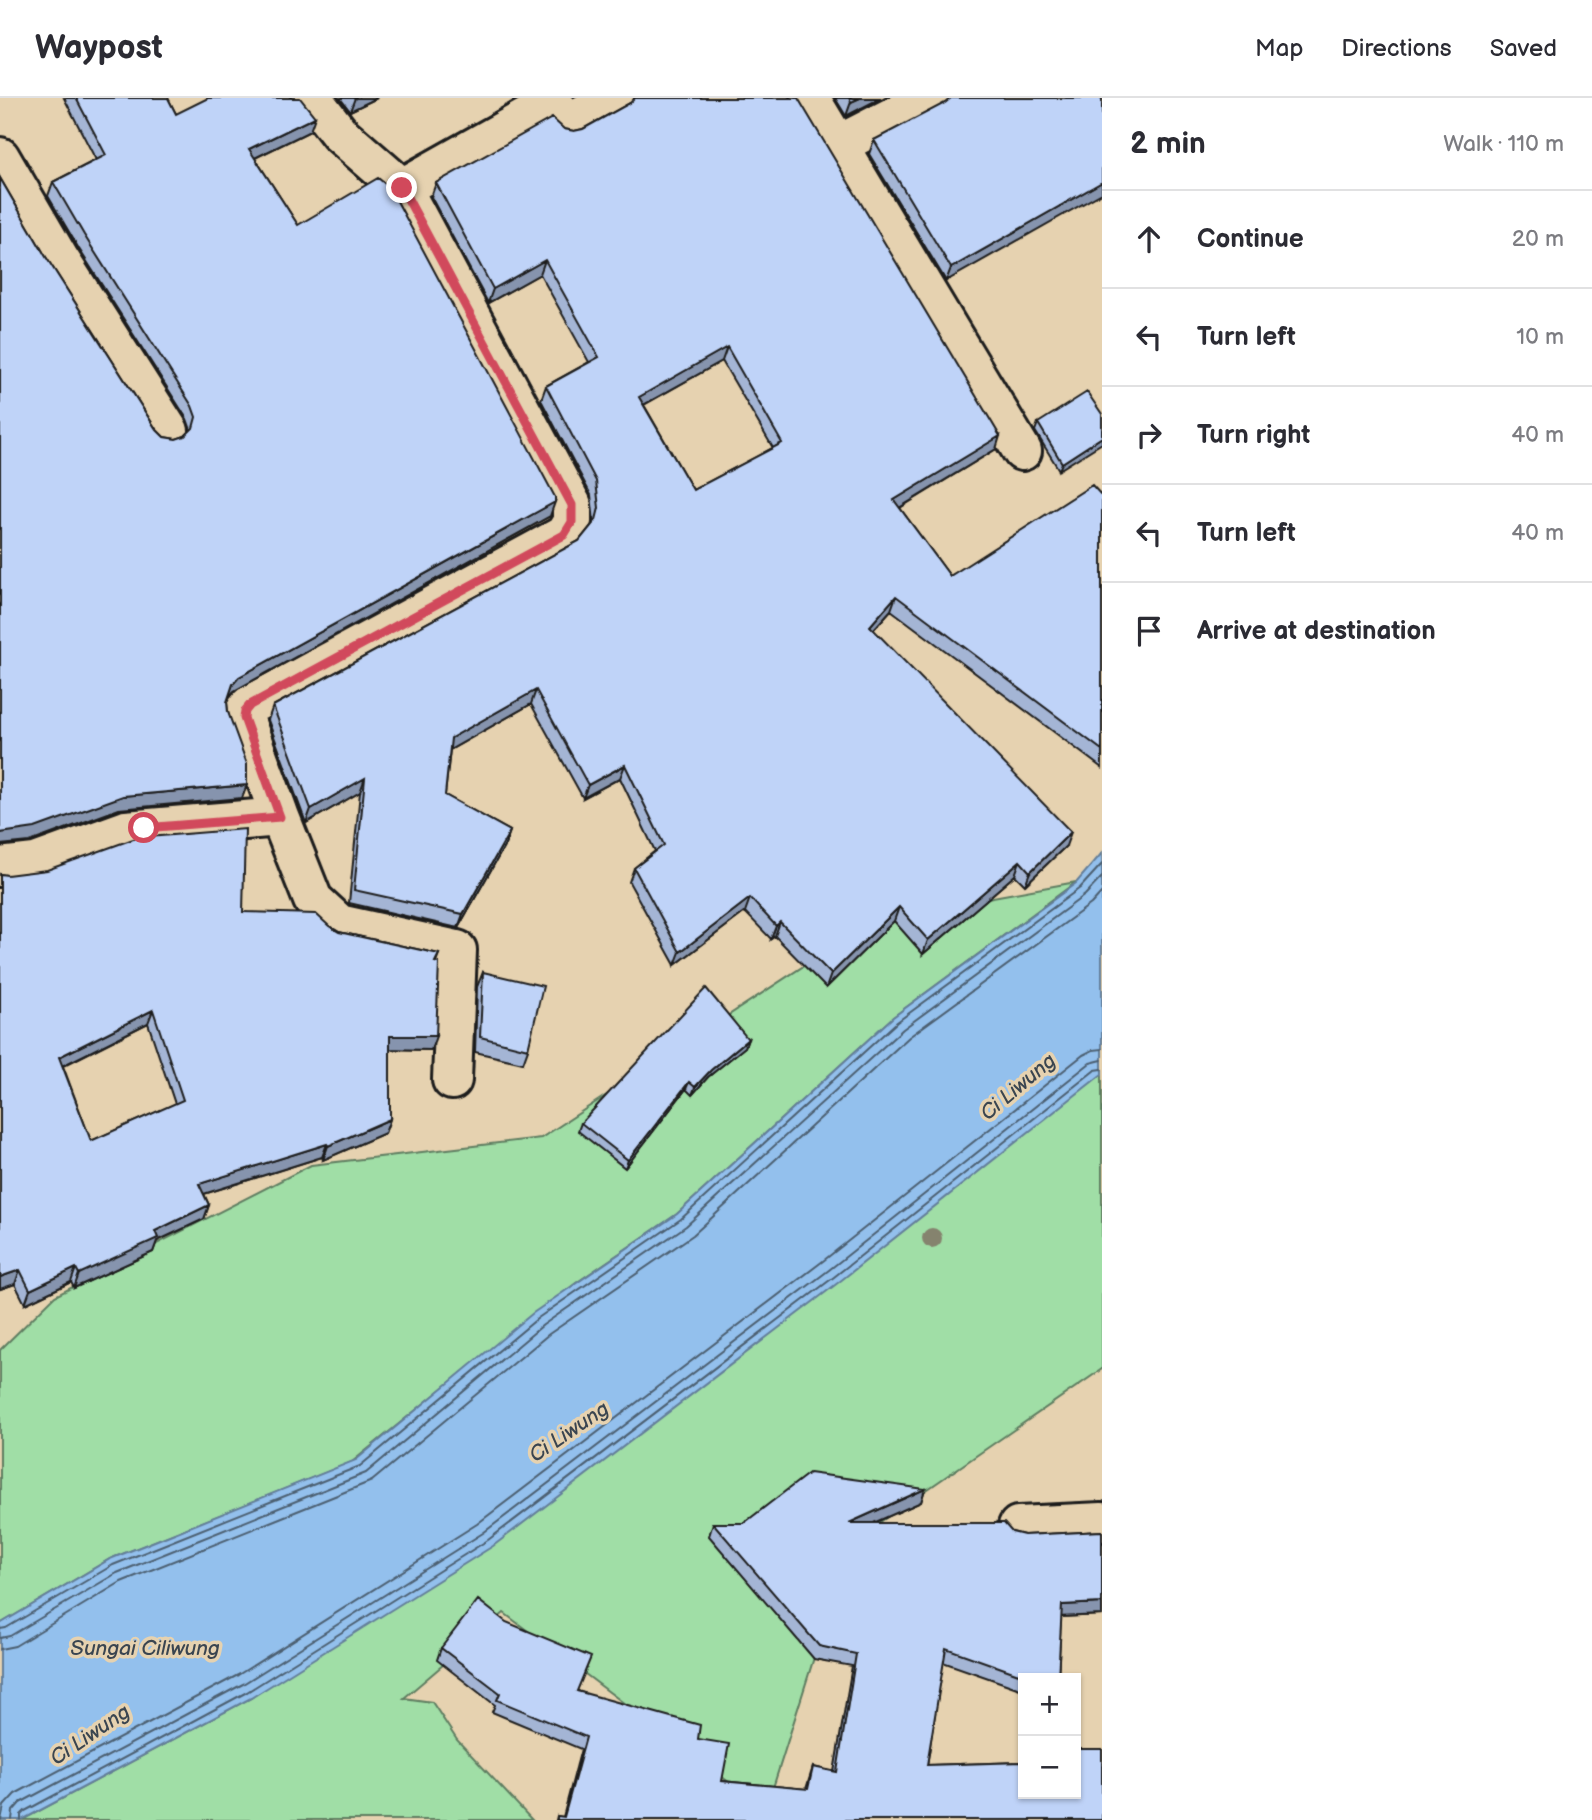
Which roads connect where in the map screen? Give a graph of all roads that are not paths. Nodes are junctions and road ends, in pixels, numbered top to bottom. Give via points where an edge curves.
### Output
1 (312, 98) edge
2 (614, 98) edge
3 (810, 98) edge
4 (929, 98) edge
5 (838, 145) junction
6 (0, 157) edge
7 (402, 188) junction
8 (169, 431) dead end
9 (1023, 452) dead end
10 (280, 817) junction
11 (0, 867) edge
12 (452, 1080) dead end
13 (1102, 1522) edge
14 (1018, 1526) dead end

1 - 7 street via 339,133
2 - 7 street via 568,123 553,103
3 - 5 street
4 - 5 street
5 - 9 street
6 - 8 street
7 - 10 street via 572,505 572,522 564,535 250,705 244,718
10 - 11 street via 126,830 35,863
10 - 12 street via 313,900 339,924 457,950
13 - 14 street

